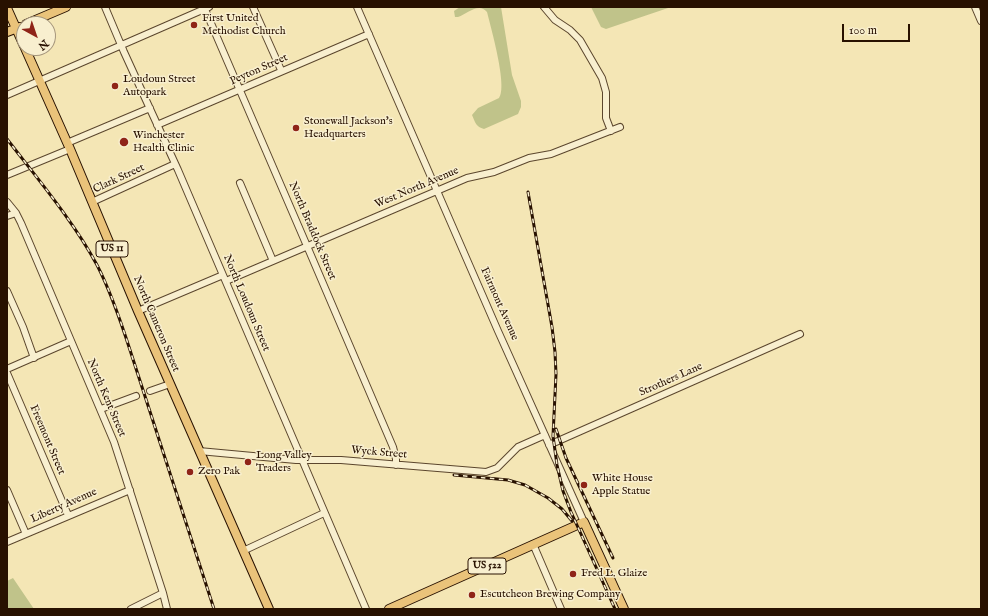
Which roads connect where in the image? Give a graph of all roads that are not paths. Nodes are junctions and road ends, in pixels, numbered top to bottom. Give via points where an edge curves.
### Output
1 (66, 7) edge
2 (105, 7) edge
3 (253, 7) edge
4 (357, 7) edge
5 (544, 7) edge
6 (975, 7) edge
7 (7, 8) edge
8 (206, 8) edge
9 (45, 16) edge
10 (16, 19) edge
11 (981, 21) edge
12 (369, 34) junction
13 (121, 45) junction
14 (29, 56) edge
15 (281, 70) junction
16 (39, 80) junction
17 (240, 89) junction
18 (7, 95) edge
19 (150, 108) junction
20 (157, 125) junction
21 (620, 127) dead end
22 (611, 131) junction
23 (69, 146) junction
24 (175, 164) junction
25 (7, 175) edge
26 (240, 184) dead end
27 (438, 190) junction
28 (7, 202) edge
29 (92, 202) junction
30 (16, 213) junction
31 (7, 216) edge
32 (307, 246) junction
33 (273, 261) junction
34 (223, 274) junction
35 (226, 281) junction
36 (7, 291) edge
37 (138, 311) junction
38 (800, 334) dead end
39 (71, 341) junction
40 (34, 358) junction
41 (7, 369) edge
42 (7, 373) edge
43 (170, 384) junction
44 (150, 391) dead end
45 (136, 396) dead end
46 (101, 410) junction
47 (545, 435) junction
48 (549, 445) junction
49 (200, 451) junction
50 (303, 460) junction
51 (396, 465) junction
52 (7, 490) edge
53 (130, 490) junction
54 (324, 513) junction
55 (68, 515) junction
56 (584, 522) junction
57 (26, 534) junction
58 (7, 542) edge
59 (533, 544) junction
60 (243, 551) junction
61 (163, 593) junction
62 (131, 609) edge
63 (167, 609) edge
64 (269, 609) edge
65 (366, 609) edge
66 (389, 609) edge
67 (561, 609) edge
68 (624, 609) edge

1 - 9 main road
2 - 13 street, North Loudoun Street
3 - 15 street
4 - 12 street, Fairmont Avenue
5 - 22 street via 555,20 580,40 602,78 606,92 606,118
6 - 11 street
7 - 10 main road, North Cameron Street / US 11
8 - 13 street
8 - 17 street, North Braddock Street
12 - 15 street, Peyton Street
12 - 27 street, Fairmont Avenue
13 - 16 street
13 - 19 street, North Loudoun Street
14 - 16 main road, North Cameron Street / US 11
15 - 17 street, Peyton Street
16 - 18 street
16 - 23 main road, North Cameron Street / US 11
17 - 20 street, Peyton Street
17 - 32 street, North Braddock Street
19 - 20 street, North Loudoun Street
19 - 23 street
20 - 24 street, North Loudoun Street
21 - 22 street, West North Avenue
22 - 27 street, West North Avenue via 551,154 529,158
23 - 25 street
23 - 29 main road, North Cameron Street / US 11
24 - 29 street, Clark Street
24 - 34 street, North Loudoun Street
26 - 33 street
27 - 32 street, West North Avenue
27 - 47 street, Fairmont Avenue
28 - 30 street, North Kent Street
29 - 37 main road, North Cameron Street / US 11
30 - 31 street
30 - 39 street, North Kent Street
32 - 33 street, West North Avenue
32 - 51 street, North Braddock Street via 392,447
33 - 35 street, West North Avenue
34 - 35 street, North Loudoun Street
34 - 37 street
35 - 50 street, North Loudoun Street
36 - 40 street
37 - 43 main road, North Cameron Street / US 11
38 - 48 street, Strothers Lane
39 - 40 street
39 - 46 street, North Kent Street
40 - 41 street
42 - 55 street, Freemont Street
43 - 44 street
43 - 49 main road, North Cameron Street / US 11
45 - 46 street
46 - 53 street, North Kent Street
47 - 48 street, Fairmont Avenue
47 - 51 street, Wyck Street via 518,447 497,468 486,472
48 - 56 street, Fairmont Avenue
49 - 50 street, Wyck Street
49 - 60 main road, North Cameron Street / US 11
50 - 51 street, Wyck Street via 341,460
50 - 54 street, North Loudoun Street
52 - 57 street
53 - 55 street, Liberty Avenue
53 - 61 street, North Kent Street
54 - 60 street
54 - 65 street, North Loudoun Street
55 - 57 street, Liberty Avenue
56 - 59 main road, US 522
56 - 68 main road, Fairmont Avenue
57 - 58 street, Liberty Avenue
59 - 66 main road, US 522
59 - 67 street
60 - 64 main road, North Cameron Street / US 11
61 - 62 street
61 - 63 street, North Kent Street

